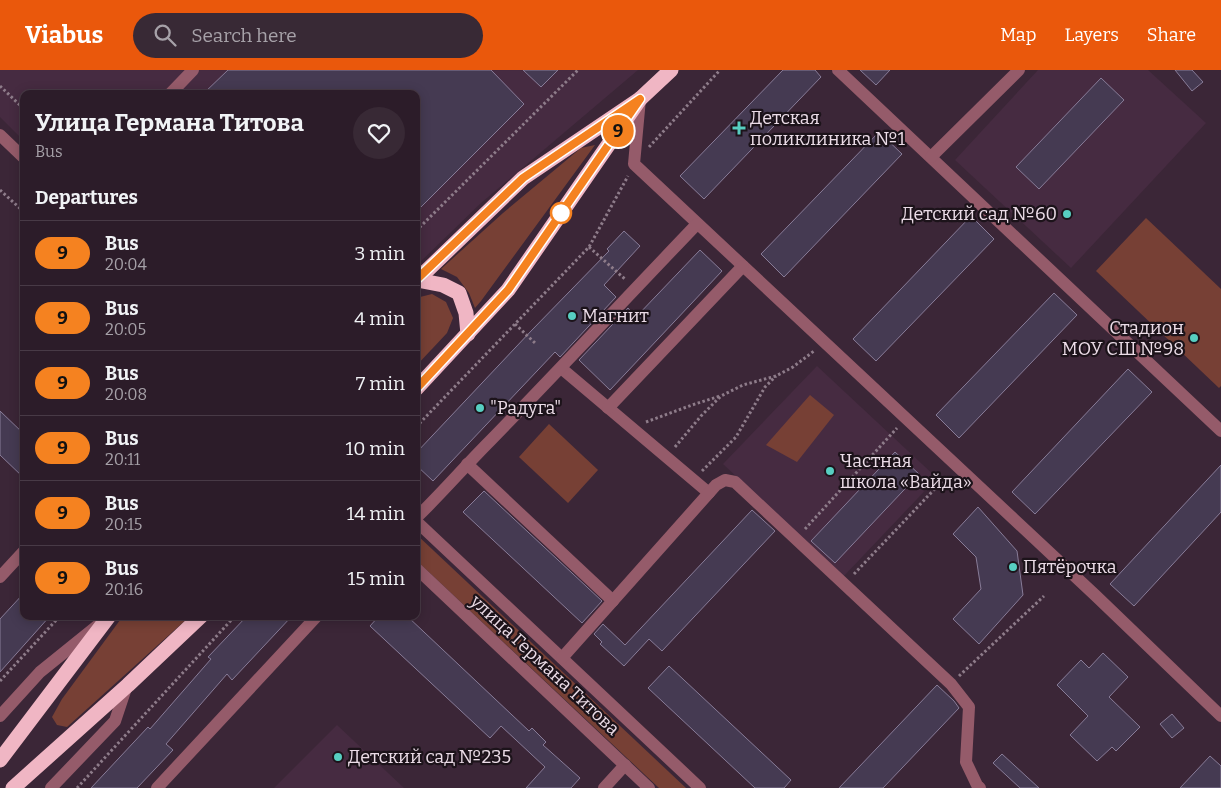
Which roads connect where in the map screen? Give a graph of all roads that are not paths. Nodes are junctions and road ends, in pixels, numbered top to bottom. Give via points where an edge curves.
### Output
1 (193, 70) edge
2 (671, 70) edge
3 (838, 70) edge
4 (1019, 70) edge
5 (174, 90) edge
6 (640, 99) junction
7 (0, 135) edge
8 (20, 154) edge
9 (931, 157) junction
10 (698, 224) junction
11 (743, 266) junction
12 (420, 276) edge
13 (420, 281) edge
14 (468, 334) junction
15 (561, 368) junction
16 (420, 385) edge
17 (608, 408) junction
18 (1221, 431) edge
19 (467, 464) junction
20 (709, 493) junction
21 (420, 515) edge
22 (420, 523) edge
23 (20, 555) edge
24 (420, 572) edge
25 (0, 577) edge
26 (613, 601) junction
27 (104, 620) edge
28 (106, 620) edge
29 (197, 620) edge
30 (313, 620) edge
31 (562, 658) junction
32 (128, 685) junction
33 (0, 716) edge
34 (1221, 716) edge
35 (0, 760) edge
36 (625, 765) junction
37 (13, 788) edge
38 (51, 788) edge
39 (157, 788) edge
40 (604, 788) edge
41 (649, 788) edge
42 (700, 788) edge
43 (980, 788) edge

1 - 5 street
2 - 6 highway
3 - 9 street
4 - 9 street
6 - 10 street via 634,164
6 - 12 highway via 523,178
6 - 14 highway via 508,290
7 - 8 street
9 - 18 street
10 - 11 street
10 - 15 street
11 - 17 street
11 - 34 street
13 - 14 highway via 443,285 459,293 466,313
14 - 16 highway
15 - 17 street
15 - 19 street
17 - 20 street
19 - 21 street
19 - 26 street
20 - 26 street
20 - 43 street via 725,480 735,482 951,684 969,707 966,762
22 - 31 street, улица Германа Титова
23 - 25 street
24 - 36 street, улица Германа Титова
26 - 31 street
27 - 33 street via 40,672
28 - 35 highway
29 - 32 highway
30 - 39 street
31 - 42 street, улица Германа Титова
32 - 37 highway
32 - 38 street via 115,720
36 - 40 street
36 - 41 street, улица Германа Титова

